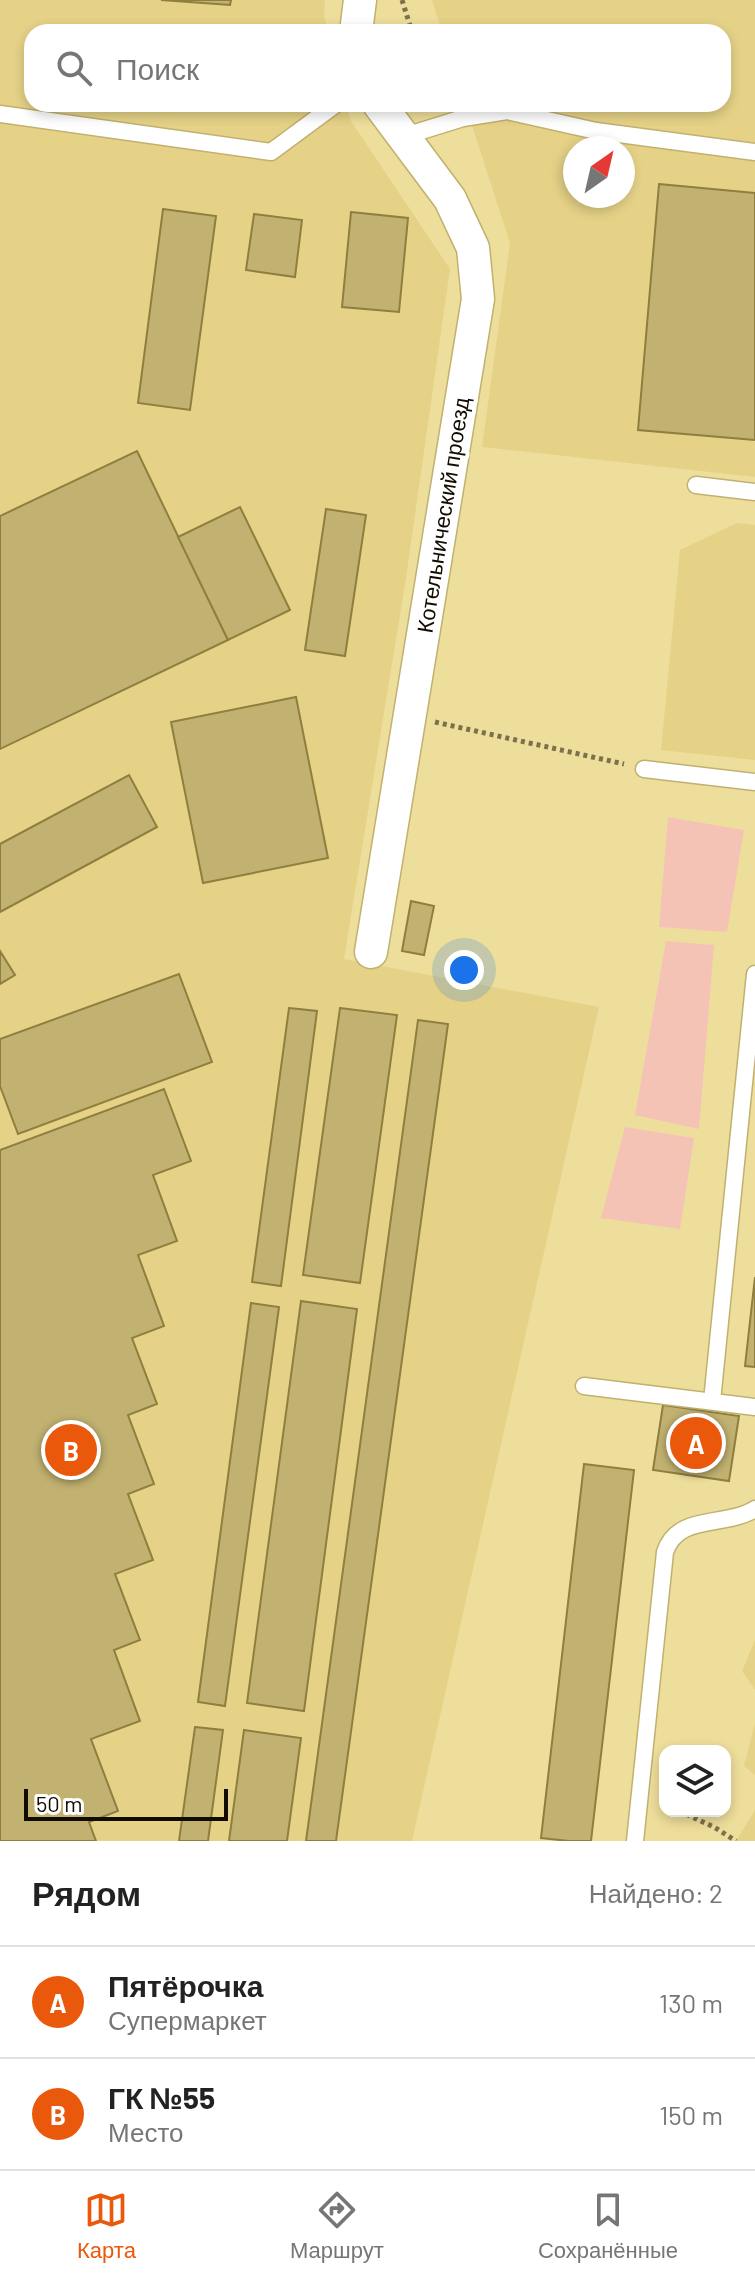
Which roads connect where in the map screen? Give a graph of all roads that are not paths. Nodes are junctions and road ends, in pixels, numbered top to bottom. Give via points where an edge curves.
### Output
1 (360, 0) edge
2 (357, 24) edge
3 (325, 112) edge
4 (386, 112) edge
5 (501, 112) edge
6 (511, 112) edge
7 (0, 114) edge
8 (405, 136) junction
9 (755, 152) edge
10 (696, 485) dead end
11 (755, 492) edge
12 (644, 769) road end
13 (755, 782) edge
14 (371, 952) dead end
15 (755, 974) edge
16 (584, 1386) dead end
17 (712, 1401) junction
18 (755, 1407) edge
19 (755, 1509) edge
20 (635, 1840) edge
21 (642, 1841) edge

1 - 2 street
3 - 7 lane via 271,152
4 - 8 street, Котельнический проезд
5 - 8 lane
6 - 9 lane via 596,131
8 - 14 street, Котельнический проезд via 450,199 473,248 478,299
10 - 11 lane
12 - 13 lane
15 - 17 lane
16 - 17 lane
17 - 18 lane
19 - 20 lane via 682,1528 670,1537
20 - 21 lane

